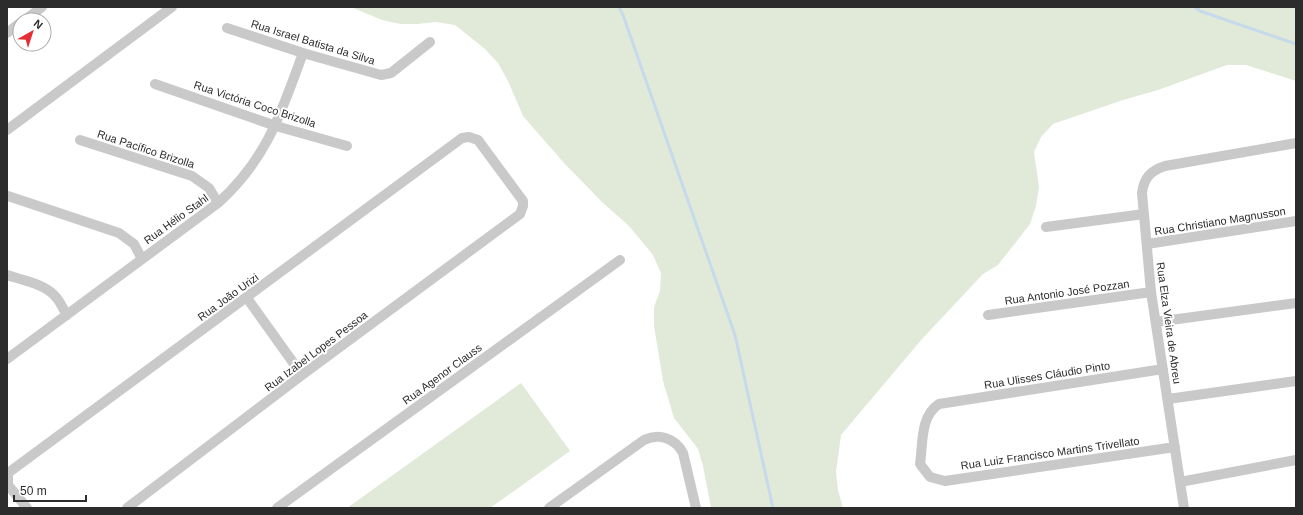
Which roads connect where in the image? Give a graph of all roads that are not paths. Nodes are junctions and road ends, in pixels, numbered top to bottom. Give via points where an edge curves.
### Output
1 (172, 7) edge
2 (227, 28) dead end
3 (430, 42) dead end
4 (303, 53) junction
5 (156, 84) dead end
6 (276, 126) junction
7 (7, 130) edge
8 (462, 138) joint
9 (80, 140) dead end
10 (1296, 143) edge
11 (347, 146) dead end
12 (8, 196) edge
13 (218, 203) junction
14 (1144, 214) junction
15 (1296, 221) edge
16 (1046, 227) dead end
17 (1147, 244) junction
18 (142, 259) junction
19 (620, 260) dead end
20 (7, 275) edge
21 (1150, 292) junction
22 (247, 298) junction
23 (1296, 302) edge
24 (67, 315) junction
25 (988, 315) dead end
26 (1156, 322) junction
27 (7, 359) edge
28 (1163, 369) junction
29 (302, 375) junction
30 (1296, 381) edge
31 (1168, 399) junction
32 (1175, 447) junction
33 (1296, 460) edge
34 (8, 473) edge
35 (930, 477) joint
36 (1180, 482) junction
37 (27, 508) edge
38 (127, 508) edge
39 (277, 508) edge
40 (549, 508) edge
41 (695, 508) edge
42 (1184, 508) edge

1 - 7 street
2 - 4 street, Rua Israel Batista da Silva
3 - 4 street, Rua Israel Batista da Silva via 391,73 381,75
4 - 6 street, Rua Hélio Stahl
5 - 6 street, Rua Victória Coco Brizolla
6 - 11 street, Rua Victória Coco Brizolla
6 - 13 street, Rua Hélio Stahl via 250,169 236,187
8 - 22 street, Rua João Urizi
8 - 29 street, Rua Izabel Lopes Pessoa via 478,140 523,201 520,214
9 - 13 street, Rua Pacífico Brizolla via 192,176 209,188
10 - 14 street, Rua Elza Vieira de Abreu via 1156,169 1148,175 1143,184
12 - 18 street via 119,233 134,244
13 - 18 street, Rua Hélio Stahl
14 - 16 street
14 - 17 street, Rua Elza Vieira de Abreu
15 - 17 street, Rua Christiano Magnusson
17 - 21 street, Rua Elza Vieira de Abreu
18 - 24 street, Rua Hélio Stahl
19 - 39 street, Rua Agenor Clauss
20 - 24 street via 50,292
21 - 25 street, Rua Antonio José Pozzan
21 - 26 street, Rua Elza Vieira de Abreu
22 - 29 street
22 - 34 street, Rua João Urizi
23 - 26 street
24 - 27 street, Rua Hélio Stahl
26 - 28 street, Rua Elza Vieira de Abreu
28 - 31 street, Rua Elza Vieira de Abreu
28 - 35 street, Rua Ulisses Cláudio Pinto via 944,402 935,407 926,420 920,464
29 - 38 street, Rua Izabel Lopes Pessoa
30 - 31 street
31 - 32 street, Rua Elza Vieira de Abreu
32 - 35 street, Rua Luiz Francisco Martins Trivellato via 945,481
32 - 36 street, Rua Elza Vieira de Abreu
33 - 36 street
34 - 37 street via 8,485
36 - 42 street, Rua Elza Vieira de Abreu
40 - 41 street via 644,440 657,437 666,438 678,445 683,453

